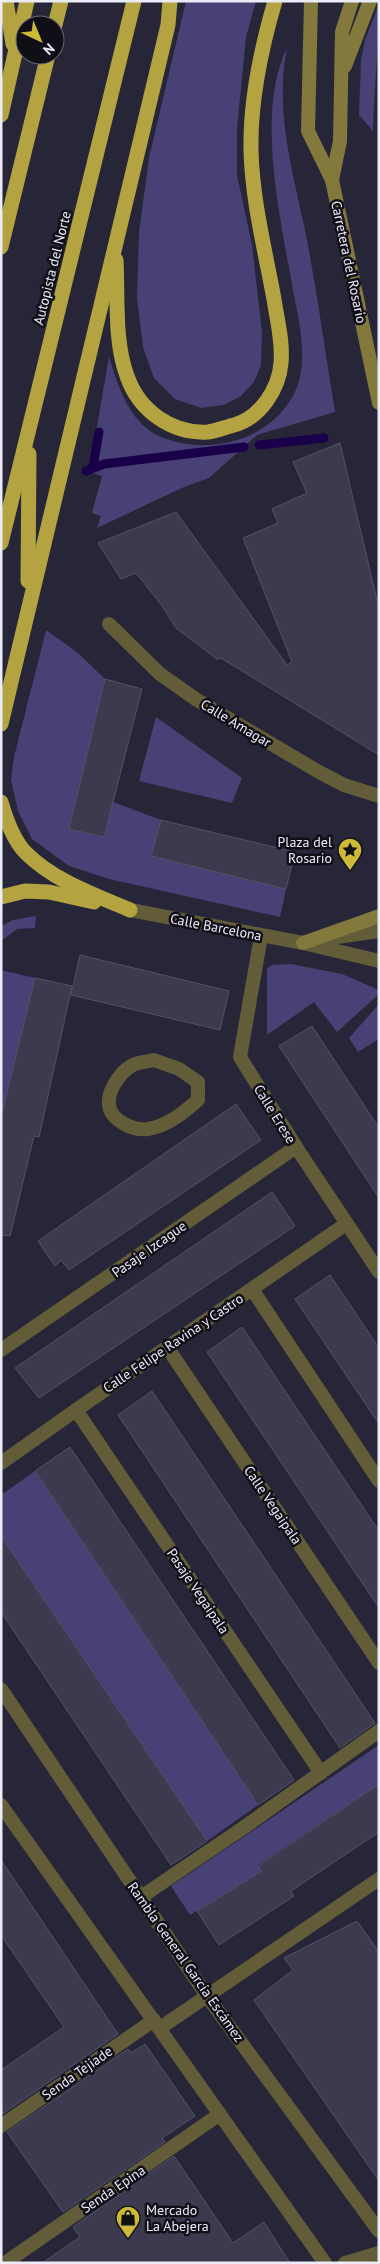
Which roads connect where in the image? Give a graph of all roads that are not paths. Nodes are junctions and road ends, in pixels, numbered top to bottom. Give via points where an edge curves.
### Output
1 (27, 1) edge
2 (61, 1) edge
3 (134, 1) edge
4 (170, 1) edge
5 (276, 1) edge
6 (311, 1) edge
7 (352, 1) edge
8 (370, 1) edge
9 (7, 6) edge
10 (58, 15) edge
11 (14, 55) junction
12 (46, 65) edge
13 (341, 76) junction
14 (1, 115) edge
15 (332, 180) junction
16 (116, 241) junction
17 (1, 247) edge
18 (379, 403) edge
19 (29, 427) junction
20 (1, 543) edge
21 (28, 608) junction
22 (109, 624) dead end
23 (1, 724) edge
24 (379, 796) edge
25 (1, 802) edge
26 (1, 897) edge
27 (130, 910) junction
28 (379, 916) edge
29 (379, 931) edge
30 (261, 936) junction
31 (303, 943) junction
32 (379, 961) edge
33 (198, 1082) joint
34 (296, 1147) junction
35 (346, 1224) junction
36 (379, 1272) edge
37 (252, 1289) junction
38 (167, 1348) junction
39 (1, 1350) edge
40 (76, 1410) junction
41 (1, 1463) edge
42 (379, 1481) edge
43 (379, 1663) edge
44 (1, 1689) edge
45 (379, 1731) edge
46 (321, 1773) junction
47 (1, 1805) edge
48 (379, 1879) edge
49 (141, 1897) junction
50 (207, 1996) junction
51 (157, 2024) junction
52 (220, 2114) junction
53 (1, 2126) edge
54 (379, 2230) edge
55 (379, 2254) edge
56 (5, 2263) edge
57 (325, 2263) edge
58 (345, 2263) edge

1 - 11 highway
2 - 10 highway
3 - 19 highway, Autopista del Norte
4 - 16 highway via 168,24
5 - 16 highway via 263,42 254,94 251,150 281,338 281,364 273,392 258,412 237,424 208,432 181,430 160,420 140,401 127,377 120,343
6 - 15 main road, Carretera del Rosario via 308,131
7 - 13 main road, Carretera del Rosario via 342,32
8 - 13 main road
9 - 11 highway
11 - 14 highway
12 - 17 highway
13 - 15 main road, Carretera del Rosario via 340,141
15 - 18 main road, Carretera del Rosario
16 - 21 highway
19 - 20 highway, Autopista del Norte
19 - 21 highway
21 - 23 highway
22 - 24 street, Calle Amagar via 160,674 197,700 319,772 344,785
25 - 27 highway via 14,836 25,852 65,880
26 - 27 highway via 25,891 49,892
27 - 30 street, Calle Barcelona
28 - 31 main road
29 - 31 street
30 - 31 street, Calle Barcelona
30 - 34 street, Calle Erese via 240,1058
31 - 32 street
33 - 33 street via 179,1069 154,1060 139,1064 118,1078 110,1094 109,1106 118,1119 134,1129 148,1129 162,1125 198,1100
34 - 35 street, Calle Erese
34 - 39 street, Pasaje Izcague
35 - 36 street, Calle Erese
35 - 37 street, Calle Felipe Ravina y Castro
37 - 38 street, Calle Felipe Ravina y Castro
37 - 42 street
38 - 40 street, Calle Felipe Ravina y Castro
38 - 43 street, Calle Vegaipala
40 - 41 street, Calle Felipe Ravina y Castro
40 - 46 street, Pasaje Vegaipala
44 - 49 street, Rambla General García Escámez
45 - 46 street
46 - 49 street
47 - 51 street
48 - 50 street, Senda Tejiade
49 - 50 street, Rambla General García Escámez
50 - 51 street, Senda Tejiade
50 - 54 street, Rambla General García Escámez
51 - 52 street
51 - 53 street, Senda Tejiade
52 - 56 street, Senda Epina
52 - 57 street
55 - 58 street

